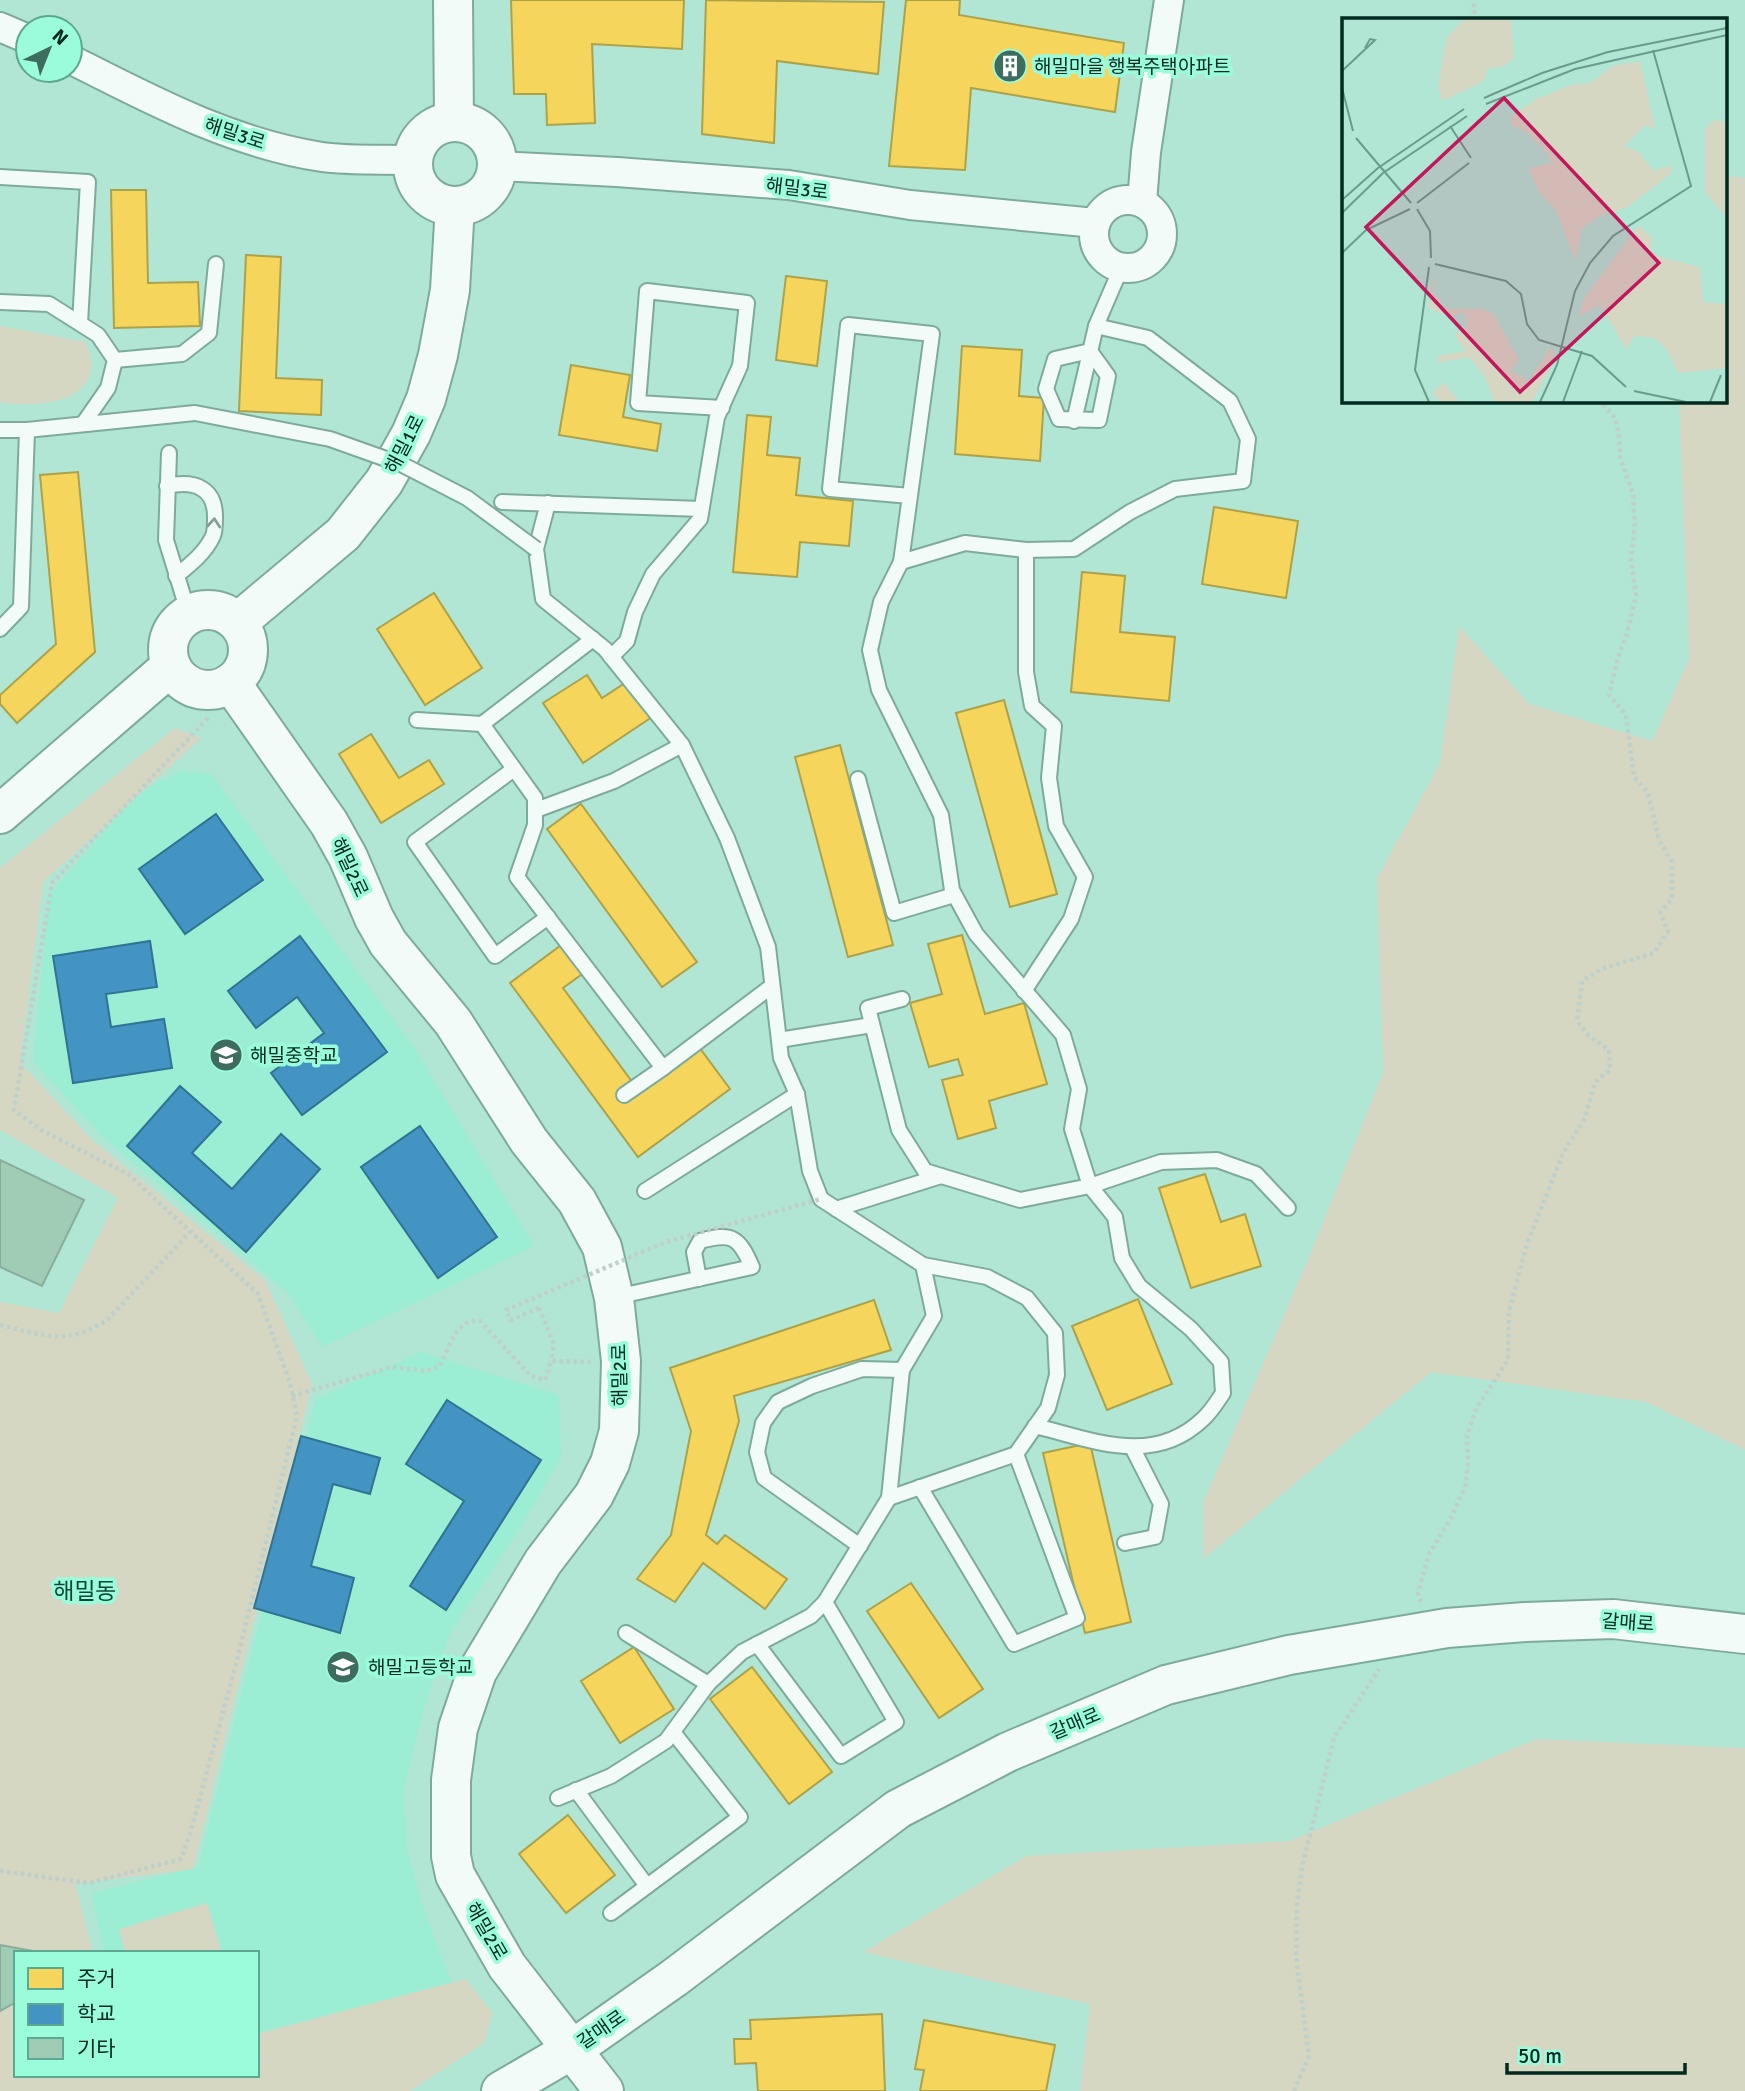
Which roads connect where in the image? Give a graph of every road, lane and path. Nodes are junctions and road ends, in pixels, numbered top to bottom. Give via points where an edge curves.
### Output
1 (453, 0) edge
2 (1169, 0) edge
3 (1473, 0) edge
4 (1470, 18) edge
5 (84, 66) edge
6 (454, 121) junction
7 (413, 160) junction
8 (496, 166) junction
9 (0, 177) edge
10 (1142, 202) junction
11 (455, 205) junction
12 (1095, 223) junction
13 (216, 264) dead end
14 (1121, 268) junction
15 (0, 302) edge
16 (80, 323) junction
17 (1096, 326) junction
18 (1090, 351) junction
19 (115, 360) junction
20 (1601, 402) edge
21 (722, 408) junction
22 (1074, 421) junction
23 (83, 424) junction
24 (0, 430) edge
25 (27, 430) junction
26 (169, 453) dead end
27 (167, 486) junction
28 (910, 496) junction
29 (502, 502) dead end
30 (548, 503) junction
31 (701, 509) junction
32 (536, 549) junction
33 (1026, 550) junction
34 (901, 562) junction
35 (176, 576) junction
36 (189, 615) junction
37 (238, 622) junction
38 (0, 629) edge
39 (593, 639) junction
40 (611, 657) junction
41 (170, 667) junction
42 (231, 683) junction
43 (209, 717) dead end
44 (417, 720) dead end
45 (482, 724) junction
46 (682, 745) junction
47 (514, 769) junction
48 (858, 779) dead end
49 (536, 810) junction
50 (0, 814) edge
51 (954, 895) junction
52 (548, 917) junction
53 (772, 986) junction
54 (1024, 991) junction
55 (902, 999) dead end
56 (872, 1025) junction
57 (779, 1040) junction
58 (663, 1068) junction
59 (797, 1094) junction
60 (624, 1095) dead end
61 (942, 1176) junction
62 (1090, 1186) junction
63 (645, 1191) dead end
64 (821, 1199) junction
65 (1288, 1208) dead end
66 (836, 1209) junction
67 (190, 1232) junction
68 (923, 1265) junction
69 (699, 1279) dead end
70 (614, 1298) junction
71 (0, 1325) edge
72 (551, 1361) junction
73 (595, 1362) dead end
74 (902, 1370) junction
75 (292, 1396) junction
76 (1035, 1426) junction
77 (1132, 1447) junction
78 (1016, 1454) junction
79 (920, 1487) junction
80 (888, 1498) junction
81 (1125, 1543) dead end
82 (860, 1546) junction
83 (825, 1602) junction
84 (1415, 1632) junction
85 (626, 1633) dead end
86 (1745, 1634) edge
87 (757, 1644) junction
88 (708, 1684) junction
89 (673, 1732) junction
90 (576, 1790) junction
91 (558, 1798) dead end
92 (0, 1871) edge
93 (648, 1886) junction
94 (611, 1913) dead end
95 (573, 2049) junction
96 (501, 2091) edge
97 (604, 2091) edge
98 (1294, 2091) edge

1 - 6 street
2 - 10 street
3 - 4 path via 1475,12
5 - 7 street, 해밀3로 via 179,114 252,141 324,157
6 - 7 street via 442,123 421,138
6 - 8 street via 480,130 495,152
7 - 11 street via 417,183 424,192
8 - 11 street via 494,178 479,198
8 - 12 street, 해밀3로 via 789,185 910,205
9 - 16 lane via 88,183
10 - 12 street via 1119,200 1100,213
10 - 14 street via 1152,208 1162,228 1159,250 1143,265
11 - 37 street, 해밀1로 via 450,290 438,355 411,434 384,482 342,534
12 - 14 street via 1096,246 1110,264
13 - 19 lane via 209,333 182,354
14 - 17 lane
15 - 16 lane via 49,303
16 - 19 lane via 98,335
17 - 18 lane
17 - 33 lane via 1148,338 1230,401 1248,439 1243,481 1175,489 1074,549
18 - 22 lane
18 - 22 lane via 1108,376 1099,420
18 - 22 lane via 1055,359 1046,389 1059,419
19 - 23 lane via 108,388
20 - 84 path via 1615,418 1620,457 1633,494 1635,524 1632,560 1636,595 1609,695 1626,715 1634,777 1648,793 1659,840 1672,863 1672,898 1660,913 1668,931 1654,953 1601,969 1581,981 1577,1021 1609,1050 1610,1070 1595,1082 1584,1120 1563,1153 1527,1244 1509,1311 1508,1360 1477,1407 1467,1435 1466,1484 1429,1554 1418,1593
21 - 21 lane via 638,403 647,291 747,303 740,366
21 - 31 lane
23 - 25 lane
23 - 32 lane, bridge via 195,413 330,439 403,465 467,498
24 - 25 lane
25 - 38 lane via 21,607
26 - 27 lane
27 - 35 lane via 166,540
35 -> 27 lane via 200,557 215,533 216,506 211,495 198,487 183,483
28 - 28 lane via 932,334 848,325 830,489
28 - 34 lane
29 - 30 lane
30 - 31 lane
30 - 32 lane
31 - 40 lane via 700,519 653,574 627,641
32 - 39 lane via 543,599
33 - 34 lane via 965,543
33 - 54 lane via 1026,672 1032,706 1054,726 1049,778 1056,826 1086,877 1071,919
34 - 51 lane via 881,602 870,650 879,690 941,815
35 - 36 lane
36 - 37 street via 208,609
36 - 41 street via 168,639
37 - 42 street via 248,640 248,654 245,667
39 - 40 lane
39 - 45 lane
40 - 46 lane
41 - 42 street via 188,686 201,690 214,691
41 - 50 street
42 - 70 street, 해밀2로 via 329,822 388,943 453,1022 529,1141 577,1200 602,1247
43 - 67 path via 52,883 14,1110 41,1130 128,1174
44 - 45 lane
45 - 47 lane
46 - 49 lane via 614,781
46 - 53 lane via 727,838 768,947
47 - 49 lane via 536,798
47 - 52 lane via 415,842 495,956
48 - 51 lane via 894,912
49 - 52 lane via 536,825 517,877
51 - 54 lane via 976,934
52 - 58 lane
53 - 57 lane
53 - 58 lane
54 - 62 lane via 1063,1035 1079,1089 1072,1129
55 - 56 lane via 867,1008
56 - 57 lane
56 - 61 lane via 899,1130 925,1171
57 - 59 lane via 780,1058
58 - 60 lane
59 - 63 lane
59 - 64 lane via 810,1171
61 - 62 lane via 1020,1200
61 - 66 lane
62 - 65 lane via 1161,1162 1217,1160 1256,1174
62 - 77 lane via 1115,1217 1122,1258 1139,1286 1191,1329 1221,1362 1223,1394 1203,1419 1167,1443
64 - 66 lane
64 - 72 path, bridge via 666,1242 506,1310 510,1320 539,1308 554,1344
66 - 68 lane
67 - 71 path via 108,1319 93,1329 54,1337
67 - 75 path via 258,1294
68 - 74 lane via 934,1316
68 - 76 lane via 987,1277 1027,1298 1055,1333 1057,1376 1048,1408
69 - 70 lane
70 - 95 street, 해밀2로 via 621,1361 620,1431 610,1463 594,1494 542,1562 477,1672 458,1728 451,1780 455,1875 508,1966
72 - 73 path
72 - 75 path via 545,1381 531,1376 474,1320 458,1329 440,1366 426,1371 392,1367
74 - 80 lane
74 - 82 lane via 862,1369 812,1386 778,1402 763,1423 757,1452 764,1478
75 - 92 path via 297,1416 236,1664 181,1859 89,1882
76 - 77 lane
76 - 78 lane
77 - 81 lane via 1161,1504 1155,1537
78 - 79 lane
78 - 79 lane via 1077,1618 1014,1644
79 - 80 lane
80 - 82 lane
82 - 83 lane
83 - 87 lane via 811,1616
83 - 87 lane via 895,1722 885,1729 841,1756
84 - 86 street, 갈매로 via 1613,1619
84 - 95 street, 갈매로 via 1289,1655 1166,1685 1008,1752 898,1810
84 - 98 path via 1334,1738 1297,1903 1296,1956 1309,2056
85 - 88 lane
87 - 88 lane
88 - 89 lane
89 - 90 lane via 611,1776
89 - 93 lane via 740,1818
90 - 91 lane
90 - 93 lane
93 - 94 lane
95 - 96 street, 갈매로
95 - 97 street, 해밀2로

